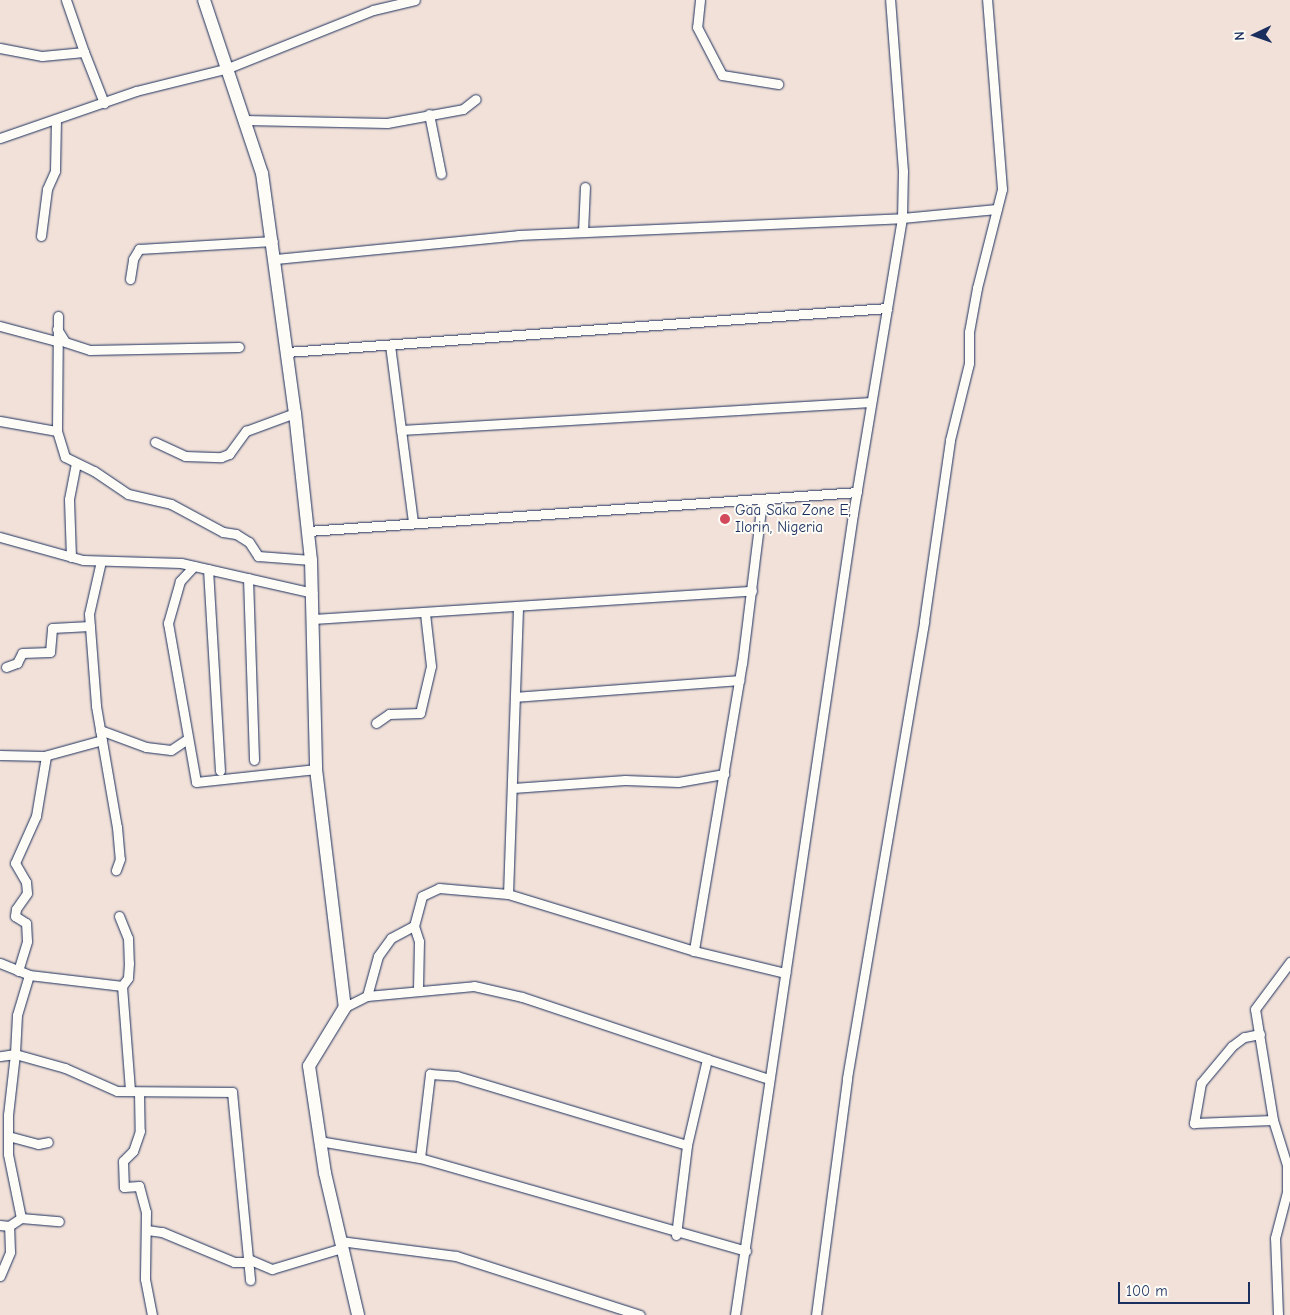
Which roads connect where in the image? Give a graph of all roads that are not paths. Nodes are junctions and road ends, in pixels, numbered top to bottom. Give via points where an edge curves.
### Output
1 (66, 0) edge
2 (204, 0) edge
3 (415, 0) edge
4 (700, 0) edge
5 (890, 0) edge
6 (987, 0) edge
7 (0, 48) edge
8 (84, 52) junction
9 (228, 68) junction
10 (778, 84) dead end
11 (476, 99) dead end
12 (104, 103) junction
13 (430, 114) junction
14 (56, 119) junction
15 (245, 120) junction
16 (0, 138) edge
17 (440, 174) dead end
18 (586, 187) dead end
19 (997, 209) junction
20 (902, 218) junction
21 (583, 232) junction
22 (41, 236) dead end
23 (273, 241) junction
24 (275, 259) junction
25 (130, 279) dead end
26 (887, 308) junction
27 (58, 316) dead end
28 (0, 326) edge
29 (57, 329) junction
30 (56, 341) junction
31 (390, 345) junction
32 (239, 347) dead end
33 (287, 352) junction
34 (871, 402) junction
35 (295, 413) junction
36 (0, 420) edge
37 (401, 430) junction
38 (57, 431) junction
39 (155, 442) dead end
40 (76, 464) junction
41 (857, 492) junction
42 (762, 500) junction
43 (413, 522) junction
44 (308, 531) junction
45 (0, 537) edge
46 (71, 557) junction
47 (101, 560) junction
48 (311, 560) junction
49 (194, 566) junction
50 (208, 569) junction
51 (248, 578) junction
52 (752, 591) junction
53 (313, 593) junction
54 (518, 608) junction
55 (425, 613) junction
56 (314, 619) junction
57 (90, 626) junction
58 (6, 667) dead end
59 (740, 680) junction
60 (515, 697) junction
61 (376, 723) dead end
62 (101, 735) junction
63 (186, 740) junction
64 (0, 755) edge
65 (46, 756) junction
66 (254, 760) dead end
67 (316, 769) junction
68 (220, 770) dead end
69 (724, 774) junction
70 (513, 788) junction
71 (116, 870) dead end
72 (508, 894) junction
73 (119, 916) dead end
74 (414, 926) junction
75 (694, 951) junction
76 (1290, 962) edge
77 (0, 963) edge
78 (18, 971) junction
79 (785, 973) junction
80 (29, 975) junction
81 (122, 986) junction
82 (418, 990) junction
83 (367, 996) junction
84 (345, 1007) junction
85 (1260, 1034) junction
86 (16, 1054) junction
87 (0, 1056) edge
88 (707, 1059) junction
89 (769, 1079) junction
90 (135, 1092) junction
91 (1273, 1120) junction
92 (8, 1136) junction
93 (319, 1141) junction
94 (48, 1142) dead end
95 (687, 1145) junction
96 (420, 1158) junction
97 (1289, 1165) edge
98 (20, 1218) junction
99 (59, 1221) dead end
100 (5, 1225) edge
101 (147, 1230) junction
102 (676, 1234) junction
103 (341, 1245) junction
104 (746, 1251) junction
105 (248, 1260) junction
106 (0, 1276) edge
107 (250, 1280) dead end
108 (152, 1315) edge
109 (358, 1315) edge
110 (640, 1315) edge
111 (735, 1315) edge
112 (816, 1315) edge
113 (1278, 1315) edge

1 - 8 street
2 - 9 street
3 - 9 street via 373,10
4 - 10 street via 697,27 722,75
5 - 20 street via 903,172
6 - 19 street via 1002,189
7 - 8 street via 42,56
8 - 12 street
9 - 12 street
9 - 15 street
11 - 13 street via 464,109
12 - 14 street
13 - 15 street via 387,124
13 - 17 street
14 - 16 street
14 - 22 street via 55,171 47,189
15 - 23 street via 262,173
18 - 21 street
19 - 20 street
19 - 112 street via 977,288 969,332 969,363 950,440 846,1078
20 - 21 street
20 - 26 street
21 - 24 street via 432,241
23 - 24 street
23 - 25 street via 139,250 133,259
24 - 33 street
26 - 31 street
26 - 34 street
27 - 29 street
28 - 30 street
29 - 30 street
29 - 32 street via 64,342 90,350
30 - 38 street
31 - 33 street
31 - 37 street
33 - 35 street
34 - 37 street
34 - 41 street
35 - 39 street via 246,431 229,454 221,457 185,456
35 - 44 street
36 - 38 street
37 - 43 street
38 - 40 street via 62,452
40 - 46 street via 69,499
40 - 48 street via 94,471 128,494 171,504 223,532 236,534 249,542 258,556
41 - 42 street
41 - 79 street
42 - 43 street
42 - 52 street
43 - 44 street
44 - 48 street
45 - 46 street
46 - 47 street
47 - 49 street
47 - 57 street
48 - 53 street
49 - 50 street
49 - 63 street via 180,581 168,623
50 - 51 street
50 - 68 street
51 - 53 street
51 - 66 street
52 - 54 street
52 - 59 street
53 - 56 street
54 - 55 street
54 - 60 street
55 - 56 street
55 - 61 street via 432,666 420,713 389,714
56 - 67 street
57 - 58 street via 52,628 50,652 22,653 17,663
57 - 62 street
59 - 60 street
59 - 69 street
60 - 70 street
62 - 63 street via 146,748 171,750
62 - 65 street
62 - 71 street via 117,827 120,859
63 - 67 street via 196,782
64 - 65 street
65 - 78 street via 36,816 15,863 26,882 27,893 15,916 26,923 27,941
67 - 84 street
69 - 70 street via 678,782 624,780
69 - 75 street
70 - 72 street
72 - 74 street via 439,888 422,896
72 - 75 street
73 - 81 street via 128,938 128,978
74 - 82 street via 419,941
74 - 83 street via 391,938 378,956
75 - 79 street
76 - 85 street via 1255,1009
77 - 78 street
78 - 80 street
79 - 89 street
80 - 81 street
80 - 86 street via 17,1015
81 - 90 street
82 - 83 street
82 - 88 street via 474,986 522,997
83 - 84 street
84 - 93 street via 309,1066
85 - 91 street
85 - 91 street via 1244,1037 1232,1046 1201,1083 1194,1123
86 - 87 street
86 - 90 street via 65,1068 117,1091
86 - 92 street
88 - 89 street
88 - 95 street
89 - 104 street
90 - 101 street via 140,1131 133,1151 123,1161 124,1186 139,1186
90 - 105 street via 232,1092
91 - 97 street
92 - 94 street via 38,1144
92 - 98 street
93 - 96 street
93 - 103 street
95 - 96 street via 457,1076 430,1074
95 - 102 street
96 - 102 street via 620,1214
97 - 113 street via 1287,1192 1275,1238
98 - 99 street
98 - 100 street
100 - 106 street via 10,1252
101 - 105 street via 162,1232 234,1262
101 - 108 street via 145,1279
102 - 104 street
103 - 105 street via 272,1269
103 - 109 street
103 - 110 street via 456,1256
104 - 111 street
105 - 107 street

